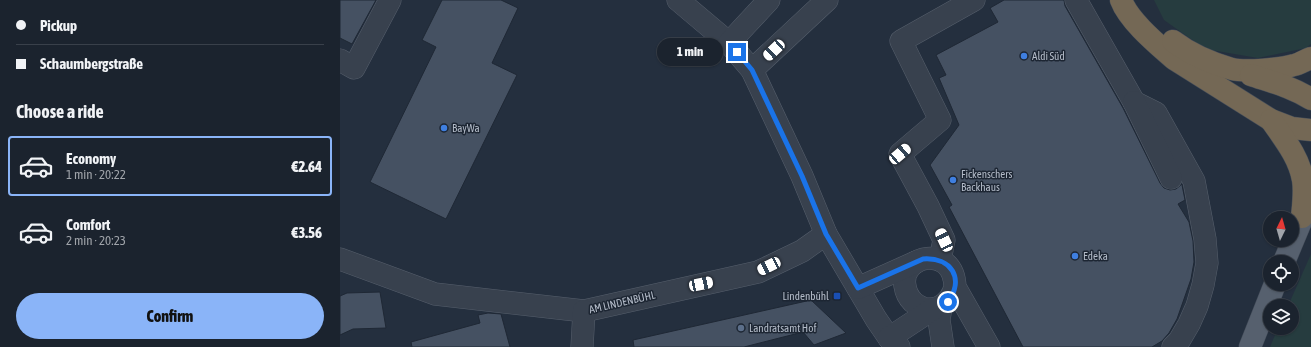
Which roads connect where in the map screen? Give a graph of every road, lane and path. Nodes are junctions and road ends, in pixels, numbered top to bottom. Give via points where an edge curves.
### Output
1 (390, 0) edge
2 (678, 0) edge
3 (769, 0) edge
4 (827, 0) edge
5 (974, 0) edge
6 (1076, 0) edge
7 (1121, 0) edge
8 (1135, 0) edge
9 (729, 43) junction
10 (1311, 58) edge
11 (340, 60) edge
12 (1233, 69) junction
13 (752, 70) junction
14 (1311, 100) edge
15 (1134, 102) junction
16 (1271, 120) junction
17 (1311, 130) edge
18 (1171, 178) dead end
19 (1311, 197) edge
20 (1302, 217) junction
21 (826, 234) junction
22 (1287, 255) edge
23 (340, 259) edge
24 (940, 260) junction
25 (916, 262) junction
26 (956, 287) junction
27 (858, 288) junction
28 (1272, 291) edge
29 (584, 311) junction
30 (930, 312) junction
31 (894, 342) edge
32 (582, 347) edge
33 (943, 347) edge
34 (989, 347) edge
35 (1173, 347) edge
36 (1250, 347) edge

1 - 11 street via 354,68
2 - 9 street
3 - 9 street
4 - 13 street
5 - 24 street via 901,41 940,120 900,154 944,240
6 - 15 street
7 - 16 highway via 1142,29 1160,47
8 - 12 highway via 1152,22 1181,48
9 - 13 street
10 - 12 highway via 1294,65 1268,70
12 - 14 highway via 1283,85
13 - 21 street
15 - 18 street
15 - 35 street via 1156,113 1194,181 1205,239 1207,263 1203,285 1189,324
16 - 17 highway via 1292,128
16 - 20 highway via 1299,163 1304,181
19 - 20 main road
20 - 22 main road
21 - 27 street
21 - 29 street, AM LINDENBÜHL via 802,250 758,272
23 - 29 street, AM LINDENBÜHL via 435,294
24 - 25 street via 932,258
24 - 26 street via 952,271
25 - 27 street
25 - 30 street via 906,275 906,292 916,305
26 - 30 street via 948,302
26 - 34 street
27 - 31 street via 876,319
28 - 36 main road
29 - 32 street
30 - 31 street
30 - 33 street

